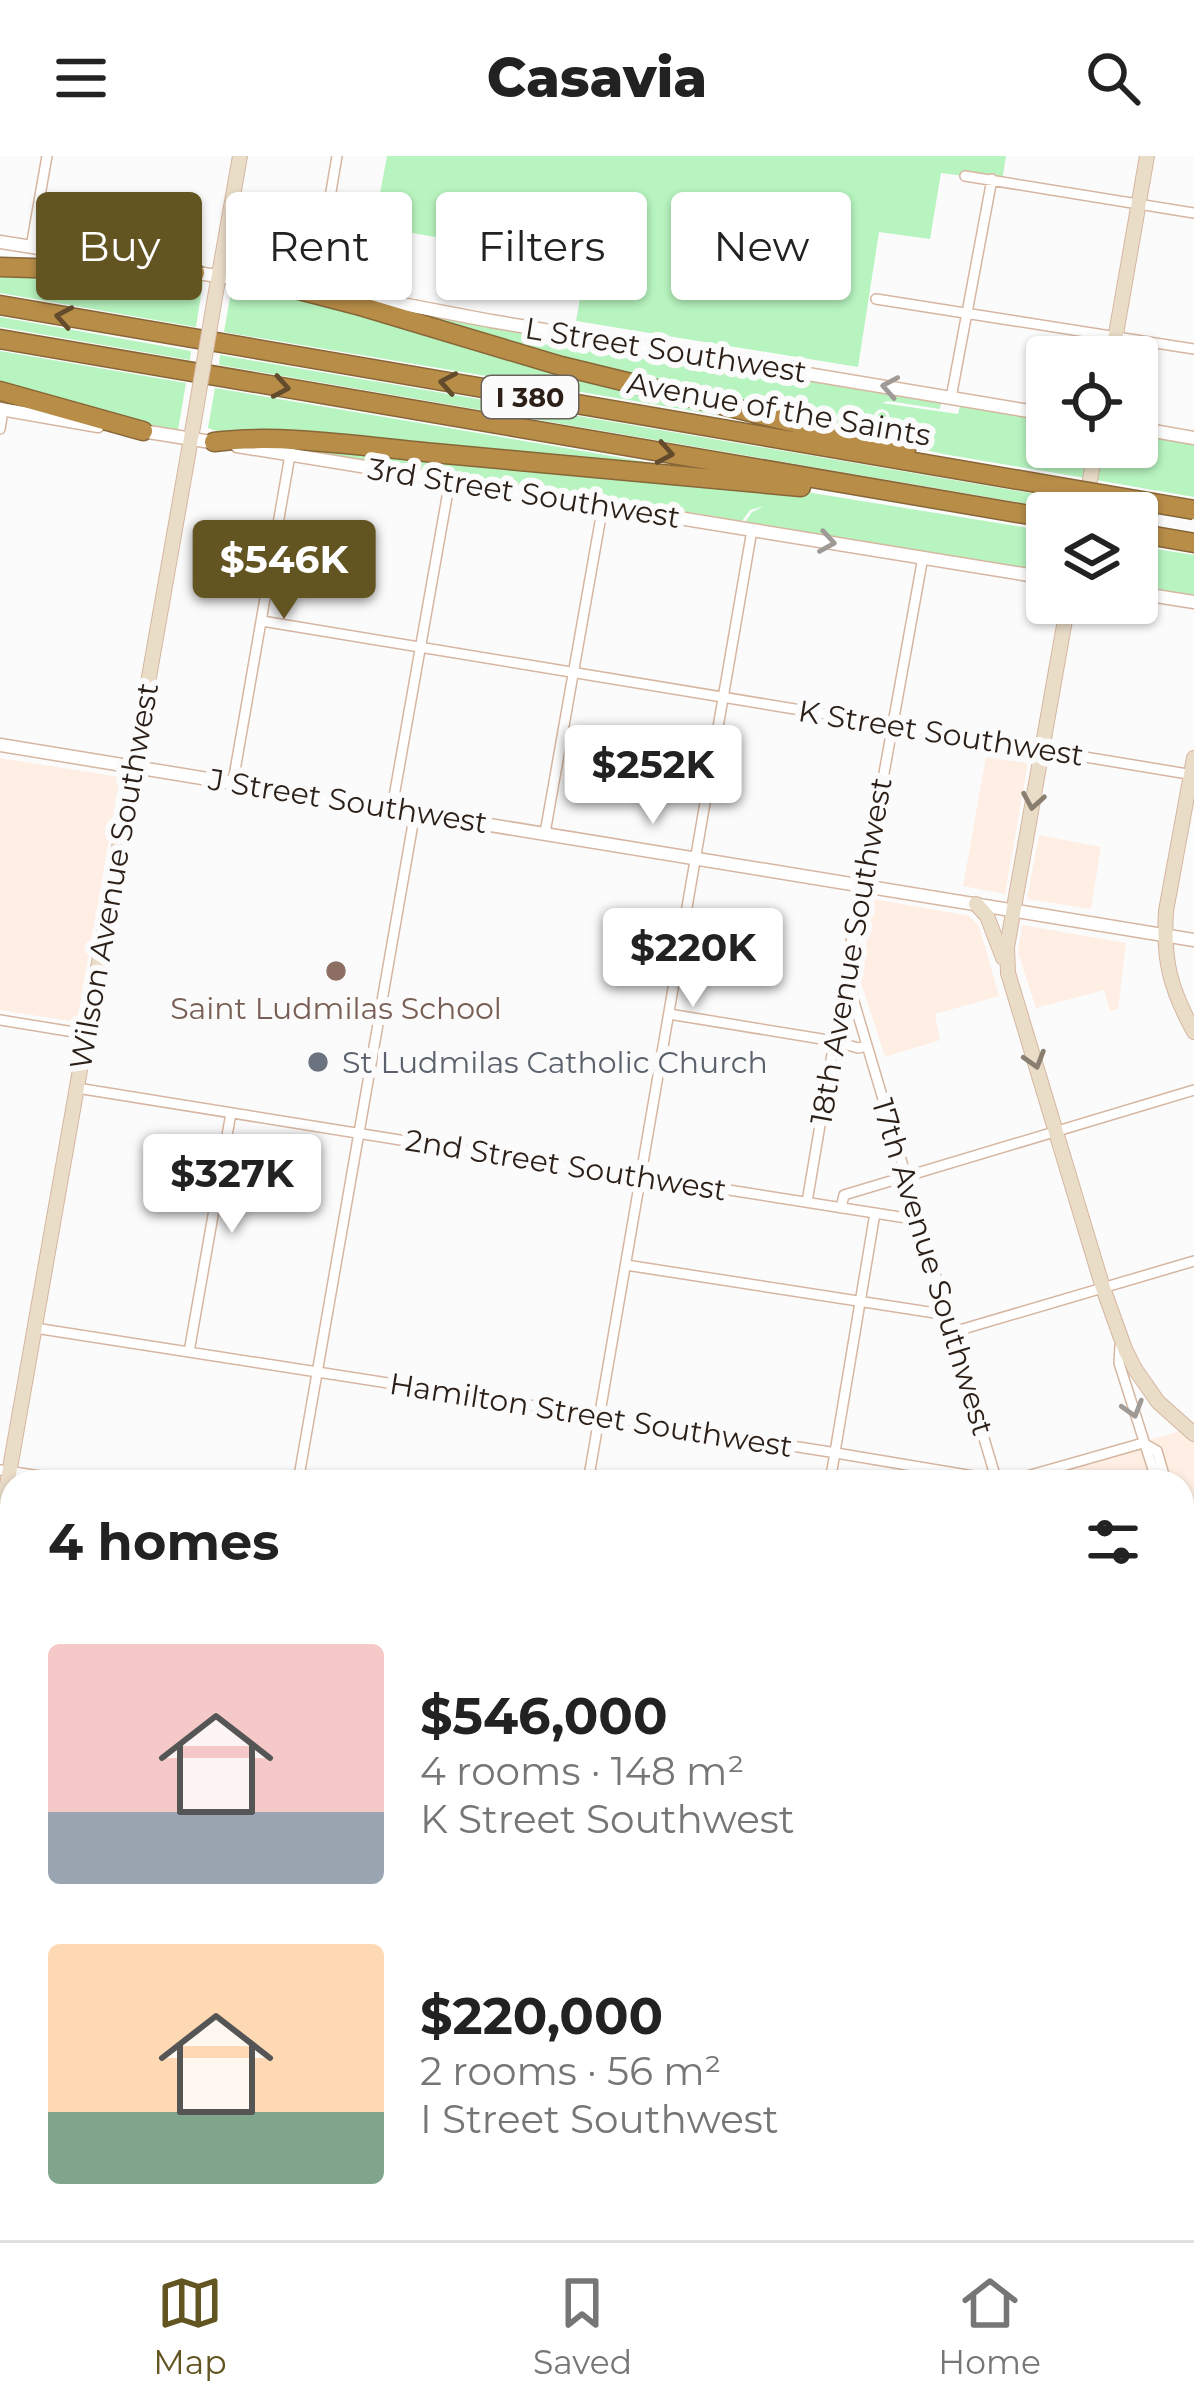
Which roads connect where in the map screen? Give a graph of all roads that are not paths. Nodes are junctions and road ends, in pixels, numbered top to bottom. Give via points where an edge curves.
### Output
1 (47, 156) edge
2 (240, 156) edge
3 (337, 156) edge
4 (1147, 156) edge
5 (965, 176) dead end
6 (992, 179) junction
7 (331, 192) edge
8 (1138, 204) junction
9 (1194, 213) edge
10 (0, 242) edge
11 (32, 247) junction
12 (36, 248) edge
13 (0, 267) edge
14 (36, 268) edge
15 (202, 274) edge
16 (219, 277) junction
17 (226, 278) edge
18 (876, 299) dead end
19 (341, 300) edge
20 (382, 300) edge
21 (0, 305) edge
22 (967, 313) junction
23 (1109, 336) edge
24 (1115, 336) edge
25 (0, 339) edge
26 (1158, 344) edge
27 (1194, 350) edge
28 (951, 398) junction
29 (1, 403) edge
30 (1026, 410) edge
31 (0, 428) edge
32 (143, 431) joint
33 (1158, 432) edge
34 (191, 438) junction
35 (1194, 438) edge
36 (214, 442) junction
37 (290, 454) junction
38 (943, 467) junction
39 (450, 480) junction
40 (939, 500) junction
41 (603, 506) junction
42 (1194, 510) edge
43 (1026, 514) edge
44 (752, 530) junction
45 (1158, 537) edge
46 (1194, 543) edge
47 (922, 557) junction
48 (1026, 574) edge
49 (1158, 596) edge
50 (1194, 602) edge
51 (262, 621) junction
52 (1064, 624) edge
53 (421, 647) junction
54 (573, 673) junction
55 (722, 698) junction
56 (892, 725) junction
57 (0, 745) edge
58 (1042, 750) junction
59 (1194, 758) edge
60 (134, 765) junction
61 (1192, 775) edge
62 (233, 782) junction
63 (392, 808) junction
64 (415, 812) junction
65 (545, 833) junction
66 (695, 858) junction
67 (862, 885) junction
68 (976, 904) junction
69 (1013, 910) junction
70 (1164, 934) junction
71 (1194, 940) edge
72 (1008, 973) junction
73 (844, 986) junction
74 (670, 1014) junction
75 (0, 1021) edge
76 (1194, 1032) edge
77 (86, 1034) junction
78 (834, 1041) junction
79 (866, 1046) junction
80 (77, 1088) junction
81 (1194, 1090) edge
82 (231, 1113) junction
83 (1057, 1131) junction
84 (360, 1134) junction
85 (906, 1176) junction
86 (641, 1178) junction
87 (807, 1202) junction
88 (841, 1208) junction
89 (874, 1214) junction
90 (919, 1220) junction
91 (1194, 1261) edge
92 (626, 1264) junction
93 (1103, 1288) junction
94 (859, 1303) junction
95 (948, 1315) junction
96 (34, 1328) junction
97 (952, 1331) junction
98 (1120, 1334) junction
99 (189, 1352) junction
100 (317, 1372) junction
101 (600, 1416) junction
102 (1192, 1430) edge
103 (1143, 1443) junction
104 (834, 1452) junction
105 (5, 1470) edge
106 (300, 1470) edge
107 (590, 1470) edge
108 (832, 1470) edge
109 (935, 1470) edge
110 (994, 1470) edge
111 (1048, 1470) edge
112 (1153, 1470) edge
113 (1163, 1470) edge

1 - 11 street
2 - 16 main road, Wilson Avenue Southwest
3 - 7 street
4 - 8 main road
5 - 6 street
6 - 8 street
6 - 22 street
8 - 9 street
8 - 24 main road
10 - 11 street, L Street Southwest
11 - 12 street, L Street Southwest
13 - 14 highway
15 - 16 street, L Street Southwest
16 - 17 street, L Street Southwest
16 - 34 main road, Wilson Avenue Southwest, bridge
18 - 22 street
19 - 38 highway via 561,366 904,449
28 -> 20 street, L Street Southwest
38 -> 21 highway, Avenue of the Saints / I 380
22 - 23 street
22 - 28 street
25 -> 40 highway, Avenue of the Saints / I 380
26 - 27 street
28 - 30 street, L Street Southwest
29 - 31 street
29 - 32 highway
32 - 34 street, 3rd Street Southwest
33 - 35 street
34 - 36 street, 3rd Street Southwest
34 - 60 main road, Wilson Avenue Southwest
36 - 37 street, 3rd Street Southwest
36 - 40 highway via 376,448
37 - 39 street, 3rd Street Southwest
37 - 51 street
38 - 42 highway, Avenue of the Saints / I 380, bridge
39 - 41 street, 3rd Street Southwest
39 - 53 street
40 - 43 highway, Avenue of the Saints / I 380
41 - 44 street, 3rd Street Southwest
41 - 54 street
44 -> 47 street, 3rd Street Southwest
44 - 55 street
45 - 46 highway
47 - 48 street, 3rd Street Southwest
47 - 56 street, 18th Avenue Southwest
49 - 50 street
51 - 53 street, K Street Southwest
51 - 62 street
52 - 58 main road
53 - 54 street, K Street Southwest
53 - 63 street
54 - 55 street, K Street Southwest
54 - 65 street
55 - 56 street, K Street Southwest
55 - 66 street
56 - 58 street, K Street Southwest
56 - 67 street, 18th Avenue Southwest
57 - 60 street, J Street Southwest
58 - 61 street, K Street Southwest
58 -> 69 main road
59 - 61 main road
60 - 62 street, J Street Southwest
60 - 77 main road, Wilson Avenue Southwest
61 - 70 main road
62 - 63 street, J Street Southwest
63 - 64 street, J Street Southwest
64 - 65 street, J Street Southwest
64 - 84 street
65 - 66 street, J Street Southwest
66 - 67 street, J Street Southwest
66 - 74 street
67 - 68 street, J Street Southwest
67 - 73 street, 18th Avenue Southwest
68 - 69 street, J Street Southwest
68 - 72 main road
69 - 70 street, J Street Southwest
69 - 72 main road
70 - 71 street, J Street Southwest
70 - 76 main road via 1168,975
72 -> 83 main road
73 - 78 street, 18th Avenue Southwest
73 - 79 street, 17th Avenue Southwest
74 - 78 street
74 - 86 street
75 - 77 street
77 - 80 main road, Wilson Avenue Southwest
78 - 79 street
78 - 87 street, 18th Avenue Southwest
79 - 85 street, 17th Avenue Southwest
80 - 82 street, 2nd Street Southwest
80 - 96 main road, Wilson Avenue Southwest
81 - 83 street
82 - 84 street, 2nd Street Southwest
82 - 99 street
83 - 85 street
83 - 93 main road
84 - 86 street, 2nd Street Southwest
84 - 100 street
85 - 88 street via 844,1195
85 - 90 street, 17th Avenue Southwest
86 - 87 street, 2nd Street Southwest
86 - 92 street
87 - 88 street, 2nd Street Southwest
88 - 89 street, 2nd Street Southwest
89 - 90 street, 2nd Street Southwest
89 - 94 street
90 - 95 street, 17th Avenue Southwest
91 - 93 street
92 - 94 street
92 - 101 street
93 - 97 street
93 - 98 main road
94 - 95 street
94 - 104 street
95 - 97 street, 17th Avenue Southwest
96 - 99 street, Hamilton Street Southwest
96 - 105 main road, Wilson Avenue Southwest
97 - 110 street, 17th Avenue Southwest
98 - 102 main road via 1149,1390
98 -> 103 street via 1119,1363
99 - 100 street, Hamilton Street Southwest
100 - 101 street, Hamilton Street Southwest
100 - 106 street
101 - 104 street, Hamilton Street Southwest
101 - 107 street
103 - 111 street, Hamilton Street Southwest
103 - 112 street
103 - 113 street via 1157,1451
104 - 108 street
104 - 109 street, Hamilton Street Southwest

